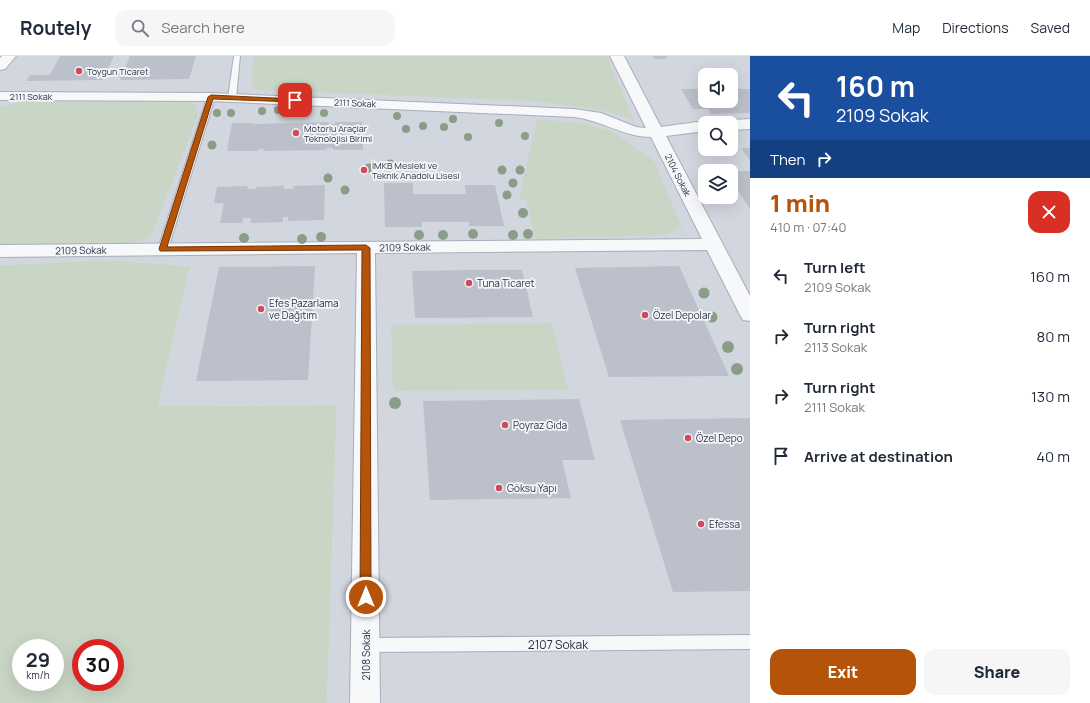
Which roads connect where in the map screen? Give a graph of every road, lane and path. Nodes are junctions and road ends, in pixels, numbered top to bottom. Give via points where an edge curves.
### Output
1 (9, 56) edge
2 (237, 56) edge
3 (617, 56) edge
4 (0, 66) edge
5 (0, 96) edge
6 (211, 97) junction
7 (232, 98) junction
8 (750, 124) edge
9 (738, 125) edge
10 (698, 126) edge
11 (656, 133) junction
12 (713, 244) junction
13 (366, 248) junction
14 (163, 249) junction
15 (0, 251) edge
16 (750, 315) edge
17 (750, 642) edge
18 (366, 645) junction
19 (365, 703) edge

1 - 4 street
2 - 7 lane
3 - 11 street, 2104 Sokak
5 - 6 street, 2111 Sokak
6 - 7 street, 2111 Sokak
6 - 14 lane
7 - 11 street, 2111 Sokak via 574,113 600,118 633,131
8 - 9 street
10 - 11 street, 2111 Sokak
11 - 12 street, 2104 Sokak
12 - 13 street, 2109 Sokak
12 - 16 street, 2104 Sokak
13 - 14 street, 2109 Sokak
13 - 18 street, 2108 Sokak
14 - 15 street, 2109 Sokak
17 - 18 lane, 2107 Sokak
18 - 19 street, 2108 Sokak

